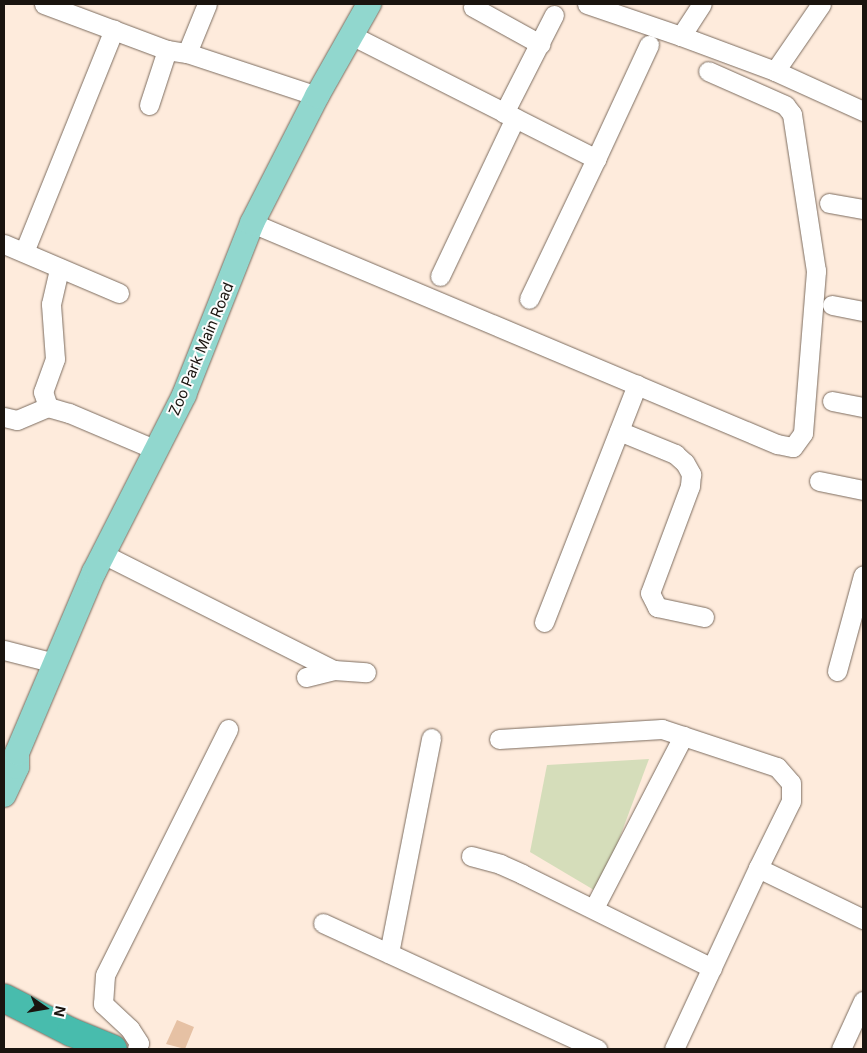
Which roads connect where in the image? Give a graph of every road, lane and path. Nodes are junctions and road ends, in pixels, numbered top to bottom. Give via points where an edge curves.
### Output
1 (44, 4) edge
2 (206, 4) edge
3 (369, 4) edge
4 (587, 4) edge
5 (702, 4) edge
6 (821, 4) edge
7 (473, 7) dead end
8 (554, 15) dead end
9 (114, 29) junction
10 (351, 35) junction
11 (681, 36) junction
12 (540, 44) junction
13 (648, 45) dead end
14 (167, 50) junction
15 (187, 53) junction
16 (708, 71) dead end
17 (775, 72) junction
18 (317, 96) junction
19 (149, 105) dead end
20 (863, 111) edge
21 (509, 116) junction
22 (596, 159) junction
23 (829, 203) dead end
24 (863, 210) edge
25 (252, 223) junction
26 (4, 244) edge
27 (24, 252) junction
28 (59, 268) junction
29 (440, 276) dead end
30 (119, 293) dead end
31 (529, 299) dead end
32 (832, 305) dead end
33 (863, 311) edge
34 (637, 385) junction
35 (832, 401) dead end
36 (48, 407) junction
37 (863, 407) edge
38 (4, 417) edge
39 (619, 431) junction
40 (156, 450) junction
41 (819, 482) dead end
42 (863, 490) edge
43 (103, 554) junction
44 (863, 575) edge
45 (704, 618) dead end
46 (544, 622) dead end
47 (4, 650) edge
48 (55, 663) junction
49 (334, 670) junction
50 (837, 671) dead end
51 (366, 672) dead end
52 (306, 677) dead end
53 (228, 729) dead end
54 (683, 736) junction
55 (431, 738) dead end
56 (499, 739) dead end
57 (10, 757) edge
58 (4, 796) edge
59 (471, 856) dead end
60 (758, 868) junction
61 (594, 908) junction
62 (863, 919) edge
63 (323, 922) dead end
64 (389, 954) junction
65 (712, 968) junction
66 (4, 998) edge
67 (863, 1001) edge
68 (4, 1018) edge
69 (64, 1049) edge
70 (113, 1049) edge
71 (137, 1049) edge
72 (597, 1049) edge
73 (674, 1049) edge
74 (841, 1049) edge

1 - 9 street
2 - 15 street
3 - 10 main road, Zoo Park Main Road
4 - 11 street
5 - 11 street
6 - 17 street
7 - 12 street
8 - 12 street
9 - 14 street
9 - 27 street
10 - 18 main road, Zoo Park Main Road
10 - 21 street
11 - 17 street
12 - 21 street
13 - 22 street
14 - 15 street
14 - 19 street
15 - 18 street
16 - 34 street via 785,105 792,114 816,271 803,433 793,447 777,444
17 - 20 street
18 - 25 main road, Zoo Park Main Road
21 - 22 street
21 - 29 street
22 - 31 street
23 - 24 street
25 - 34 street
25 - 40 main road, Zoo Park Main Road via 184,395
26 - 27 street
27 - 28 street
28 - 30 street
28 - 36 street via 51,304 55,359 43,392
32 - 33 street
34 - 39 street
35 - 37 street
36 - 38 street via 17,420
36 - 40 street via 69,412
39 - 45 street via 675,454 691,474 690,486 650,593 658,607
39 - 46 street
40 - 43 main road, Zoo Park Main Road
41 - 42 street
43 - 48 main road, Zoo Park Main Road
43 - 49 street
44 - 50 street
47 - 48 street
48 - 57 main road, Zoo Park Main Road
49 - 51 street
49 - 52 street
53 - 71 street via 105,975 103,1004 130,1029 139,1044
54 - 56 street via 662,729
54 - 60 street via 778,767 791,783 791,801
54 - 61 street
55 - 64 street
57 - 58 main road, Zoo Park Main Road via 17,767
59 - 61 street via 500,864
60 - 62 street
60 - 65 street
61 - 65 street
63 - 64 street
64 - 72 street
65 - 73 street
66 - 70 highway
67 - 74 street
68 - 69 highway

